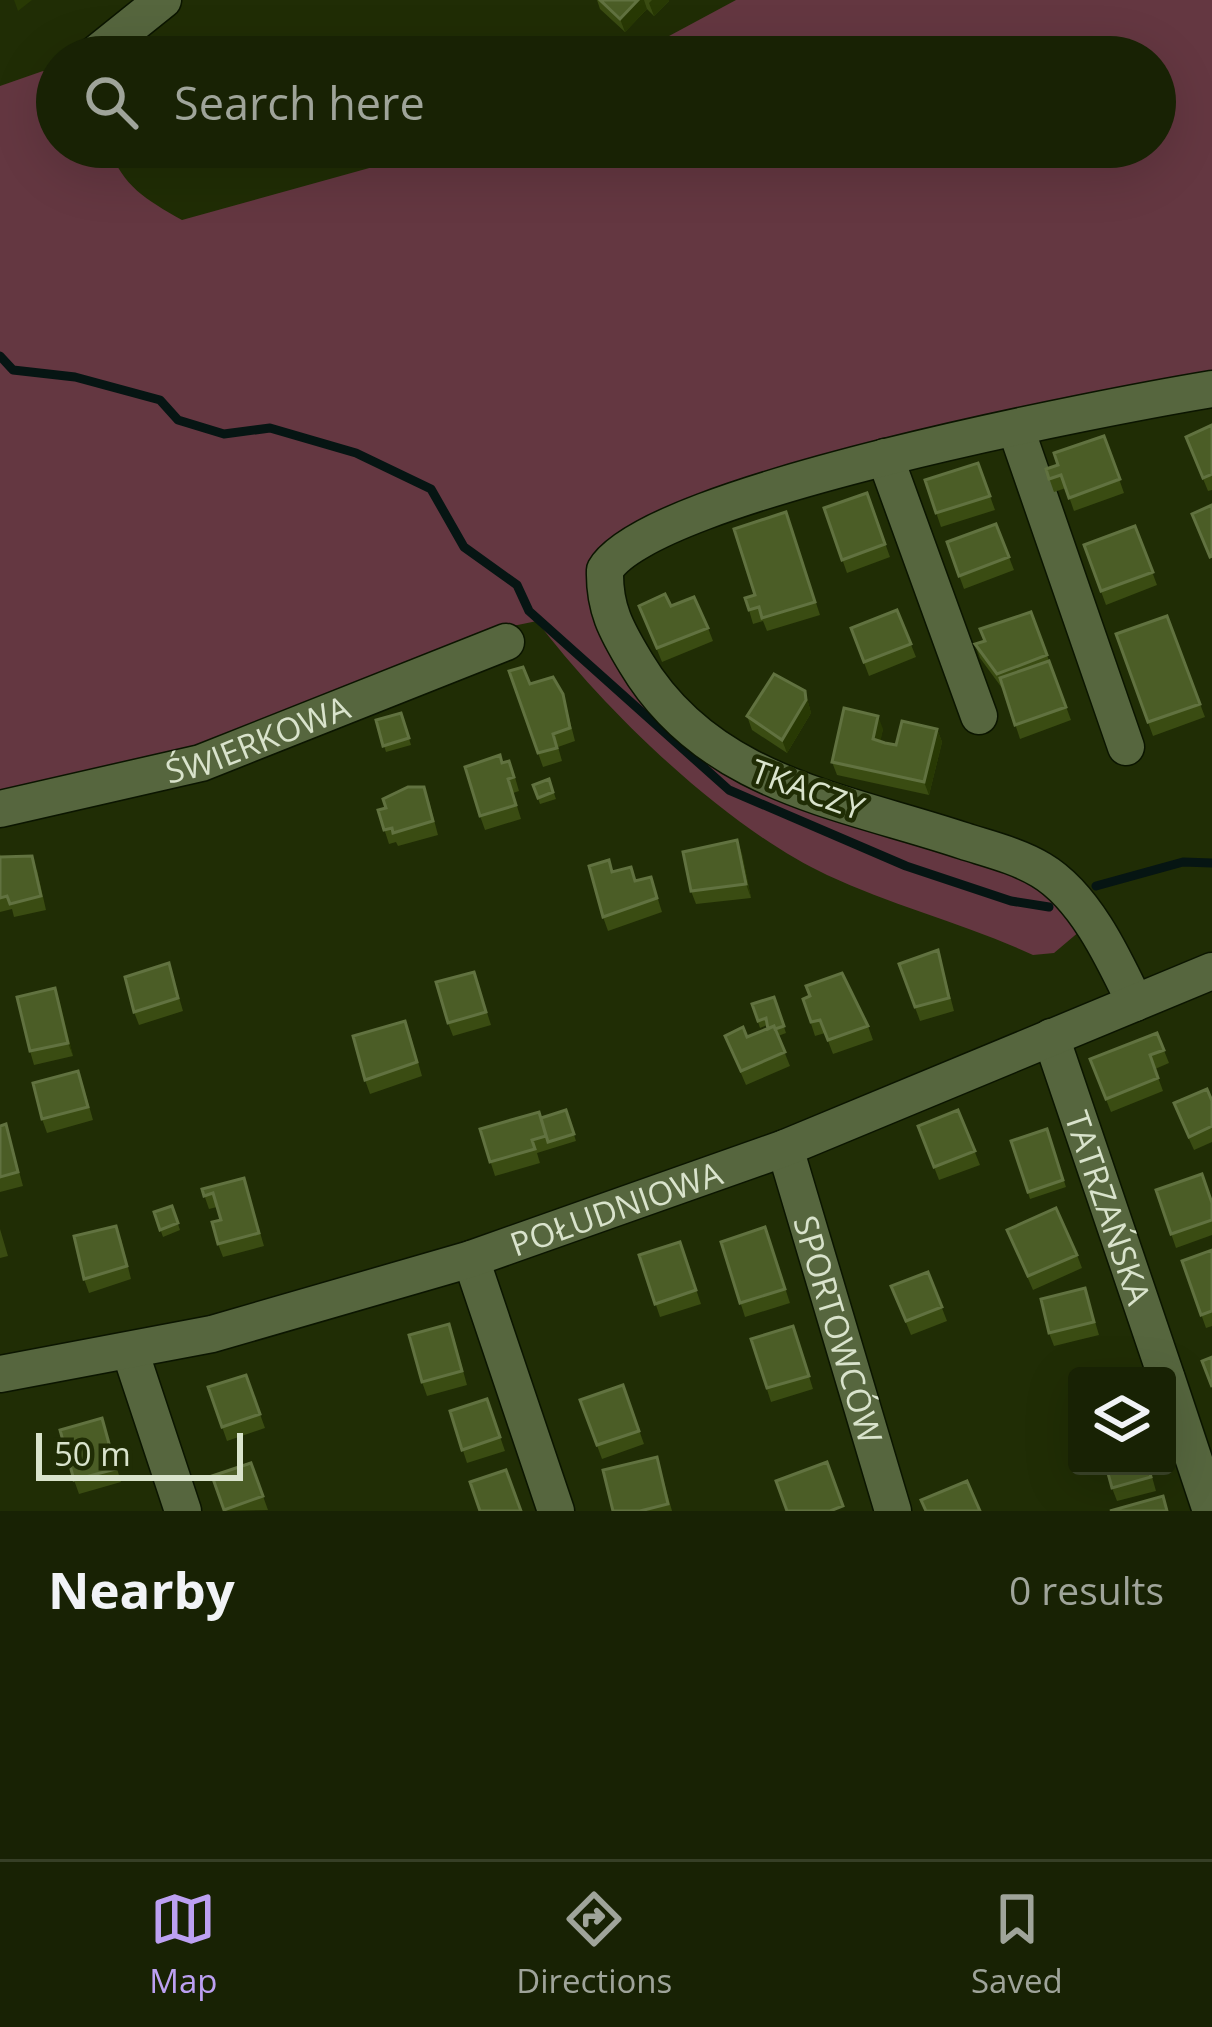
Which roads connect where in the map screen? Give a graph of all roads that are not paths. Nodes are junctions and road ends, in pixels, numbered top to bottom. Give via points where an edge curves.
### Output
1 (163, 0) edge
2 (118, 36) edge
3 (1212, 389) edge
4 (1016, 429) junction
5 (886, 458) junction
6 (506, 642) dead end
7 (979, 716) dead end
8 (1126, 747) dead end
9 (0, 809) edge
10 (1212, 971) edge
11 (1135, 1003) junction
12 (1051, 1037) junction
13 (784, 1148) junction
14 (471, 1259) junction
15 (130, 1351) junction
16 (1163, 1367) edge
17 (0, 1374) edge
18 (1176, 1406) edge
19 (183, 1511) edge
20 (556, 1511) edge
21 (893, 1511) edge
22 (1210, 1511) edge

1 - 2 street
3 - 4 street, TKACZY
4 - 5 street, TKACZY
4 - 8 street
5 - 7 street
5 - 11 street, TKACZY via 800,480 624,547 605,570 612,622 663,701 734,762 801,793 1042,870 1068,892
6 - 9 street, ŚWIERKOWA via 201,763
10 - 11 street, POŁUDNIOWA
11 - 12 street, POŁUDNIOWA
12 - 13 street, POŁUDNIOWA
12 - 16 street, TATRZAŃSKA
13 - 14 street, POŁUDNIOWA
13 - 21 street, SPORTOWCÓW
14 - 15 street, POŁUDNIOWA
14 - 20 street
15 - 17 street, POŁUDNIOWA
15 - 19 street
18 - 22 street, TATRZAŃSKA

